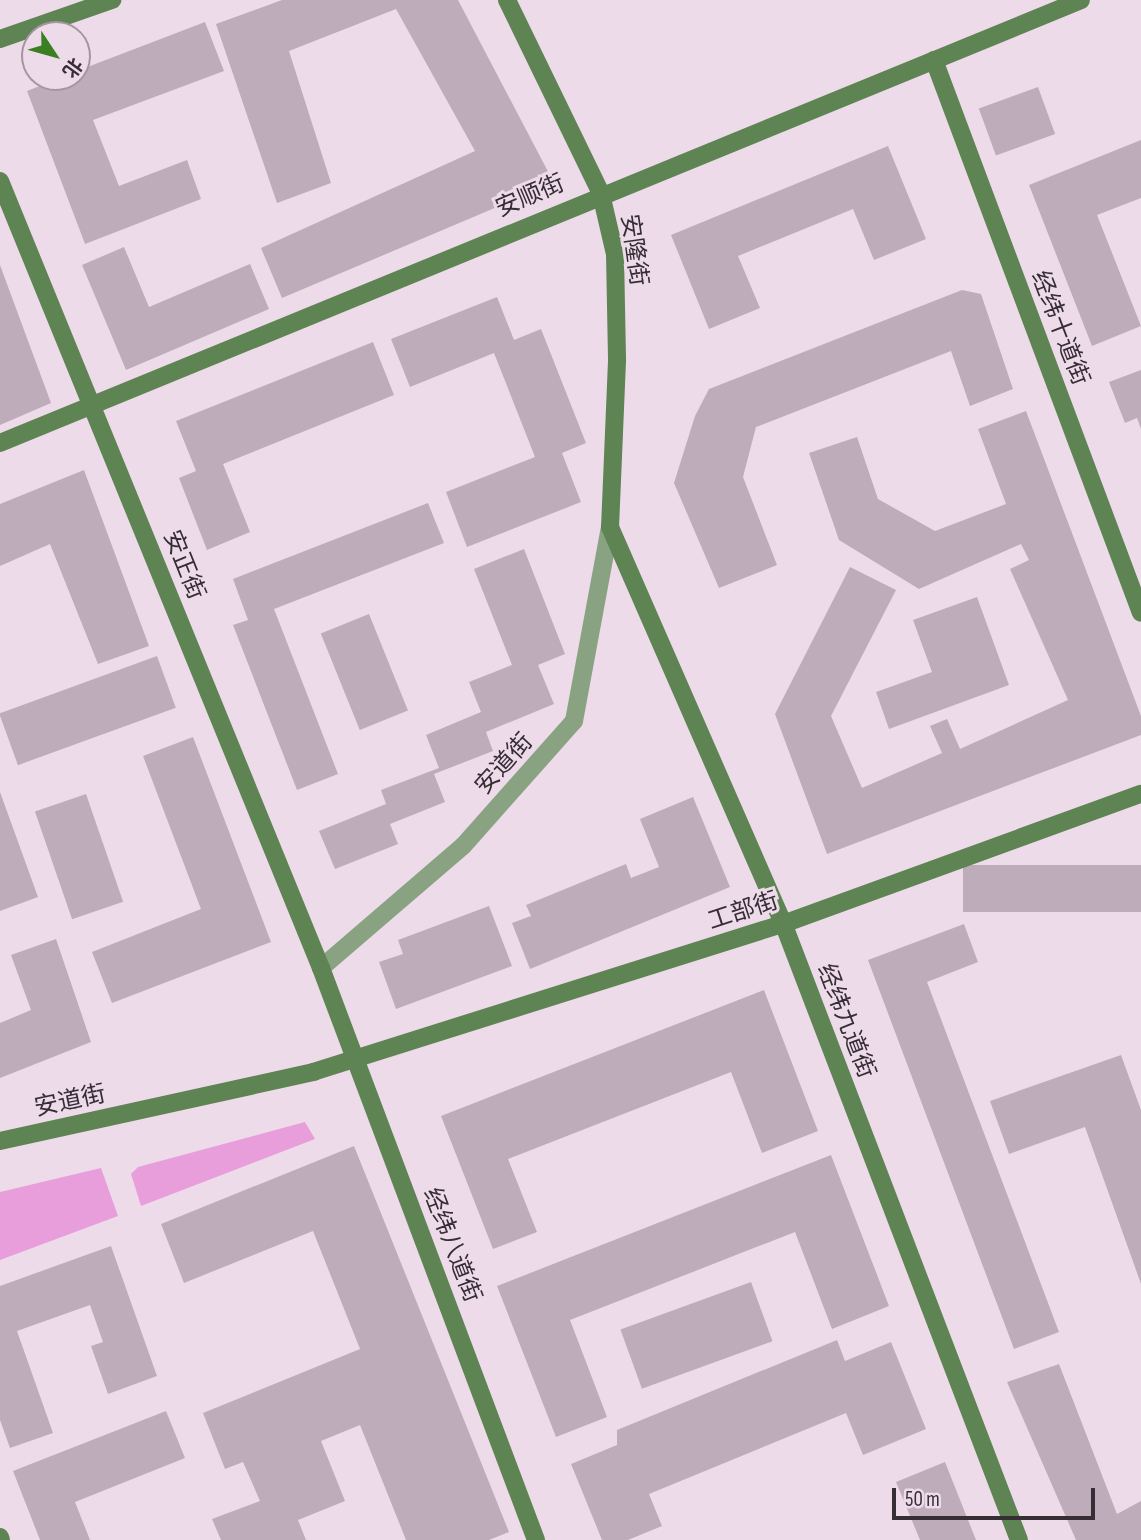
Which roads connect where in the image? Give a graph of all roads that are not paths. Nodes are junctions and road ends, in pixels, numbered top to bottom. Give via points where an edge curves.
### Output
1 (111, 0) edge
2 (507, 0) edge
3 (1082, 0) edge
4 (0, 39) edge
5 (934, 60) junction
6 (0, 181) edge
7 (601, 194) junction
8 (93, 404) junction
9 (0, 443) edge
10 (610, 527) junction
11 (1141, 613) edge
12 (1141, 794) edge
13 (783, 924) junction
14 (321, 968) junction
15 (355, 1059) junction
16 (0, 1142) edge
17 (536, 1540) edge
18 (1019, 1540) edge

1 - 4 street
2 - 7 street, 安隆街
3 - 5 street, 安顺街
5 - 7 street, 安顺街
5 - 11 street, 经纬十道街
6 - 8 street, 安正街
7 - 8 street, 安顺街
7 - 10 street, 安隆街 via 615,254 617,361
8 - 9 street, 安顺街
8 - 14 street, 安正街
10 - 13 street, 经纬九道街
10 - 14 street, 安道街 via 574,721 463,846
12 - 13 street, 工部街
13 - 15 street, 工部街
13 - 18 street, 经纬九道街
14 - 15 street, 经纬八道街
15 - 16 street, 安道街
15 - 17 street, 经纬八道街

